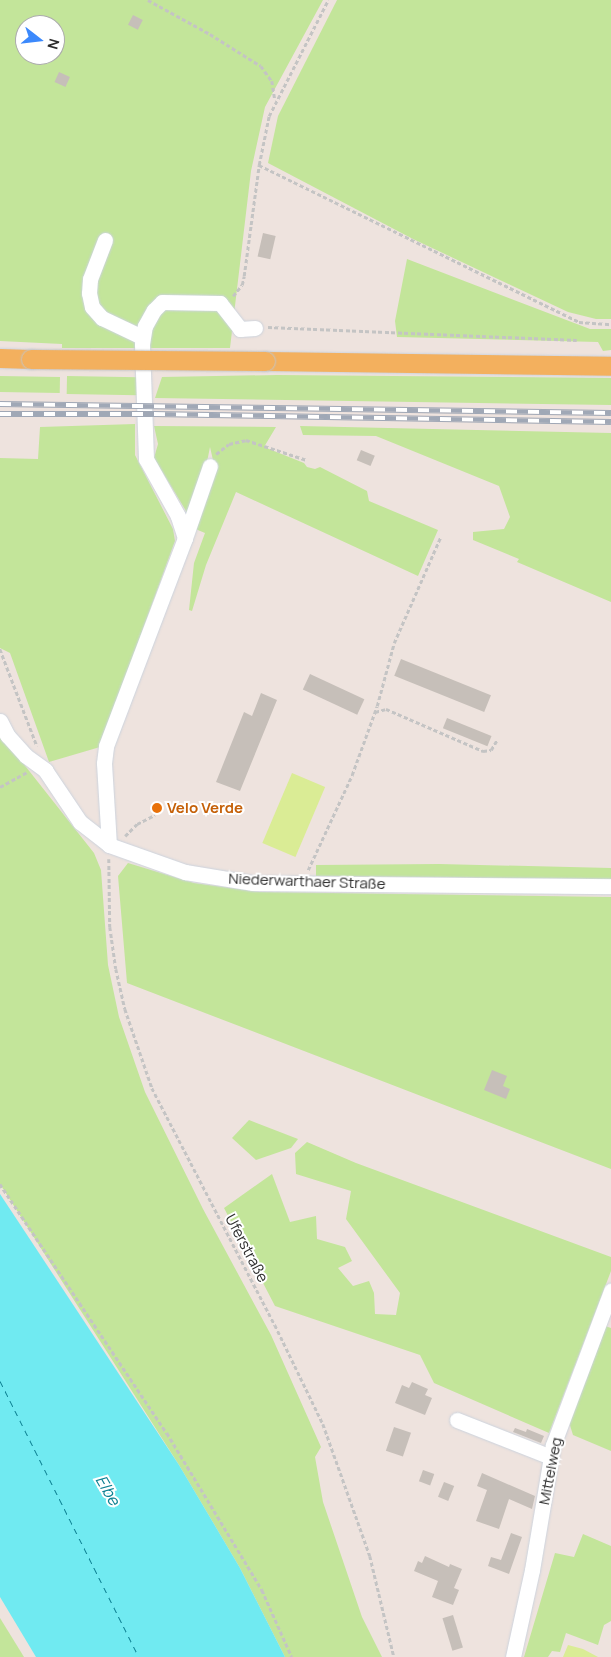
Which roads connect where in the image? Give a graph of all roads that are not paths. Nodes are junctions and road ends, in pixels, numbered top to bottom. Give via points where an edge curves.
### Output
1 (106, 240) dead end
2 (255, 328) road end
3 (142, 337) junction
4 (0, 358) edge
5 (611, 366) edge
6 (210, 466) road end
7 (184, 538) junction
8 (0, 721) edge
9 (108, 845) junction
10 (611, 886) edge
11 (611, 1291) edge
12 (457, 1420) dead end
13 (551, 1457) junction
14 (513, 1657) edge

1 - 3 street via 90,278 92,307 102,318
2 - 3 street via 240,329 220,303 162,302 154,310
3 - 7 street via 146,459 178,516
4 - 5 main road, bridge
6 - 7 street
7 - 9 street via 106,746
8 - 9 street, Niederwarthaer Straße via 7,735 42,768 80,822
9 - 10 street, Niederwarthaer Straße via 199,875 253,883
11 - 13 street, Mittelweg
12 - 13 street
13 - 14 street, Mittelweg

